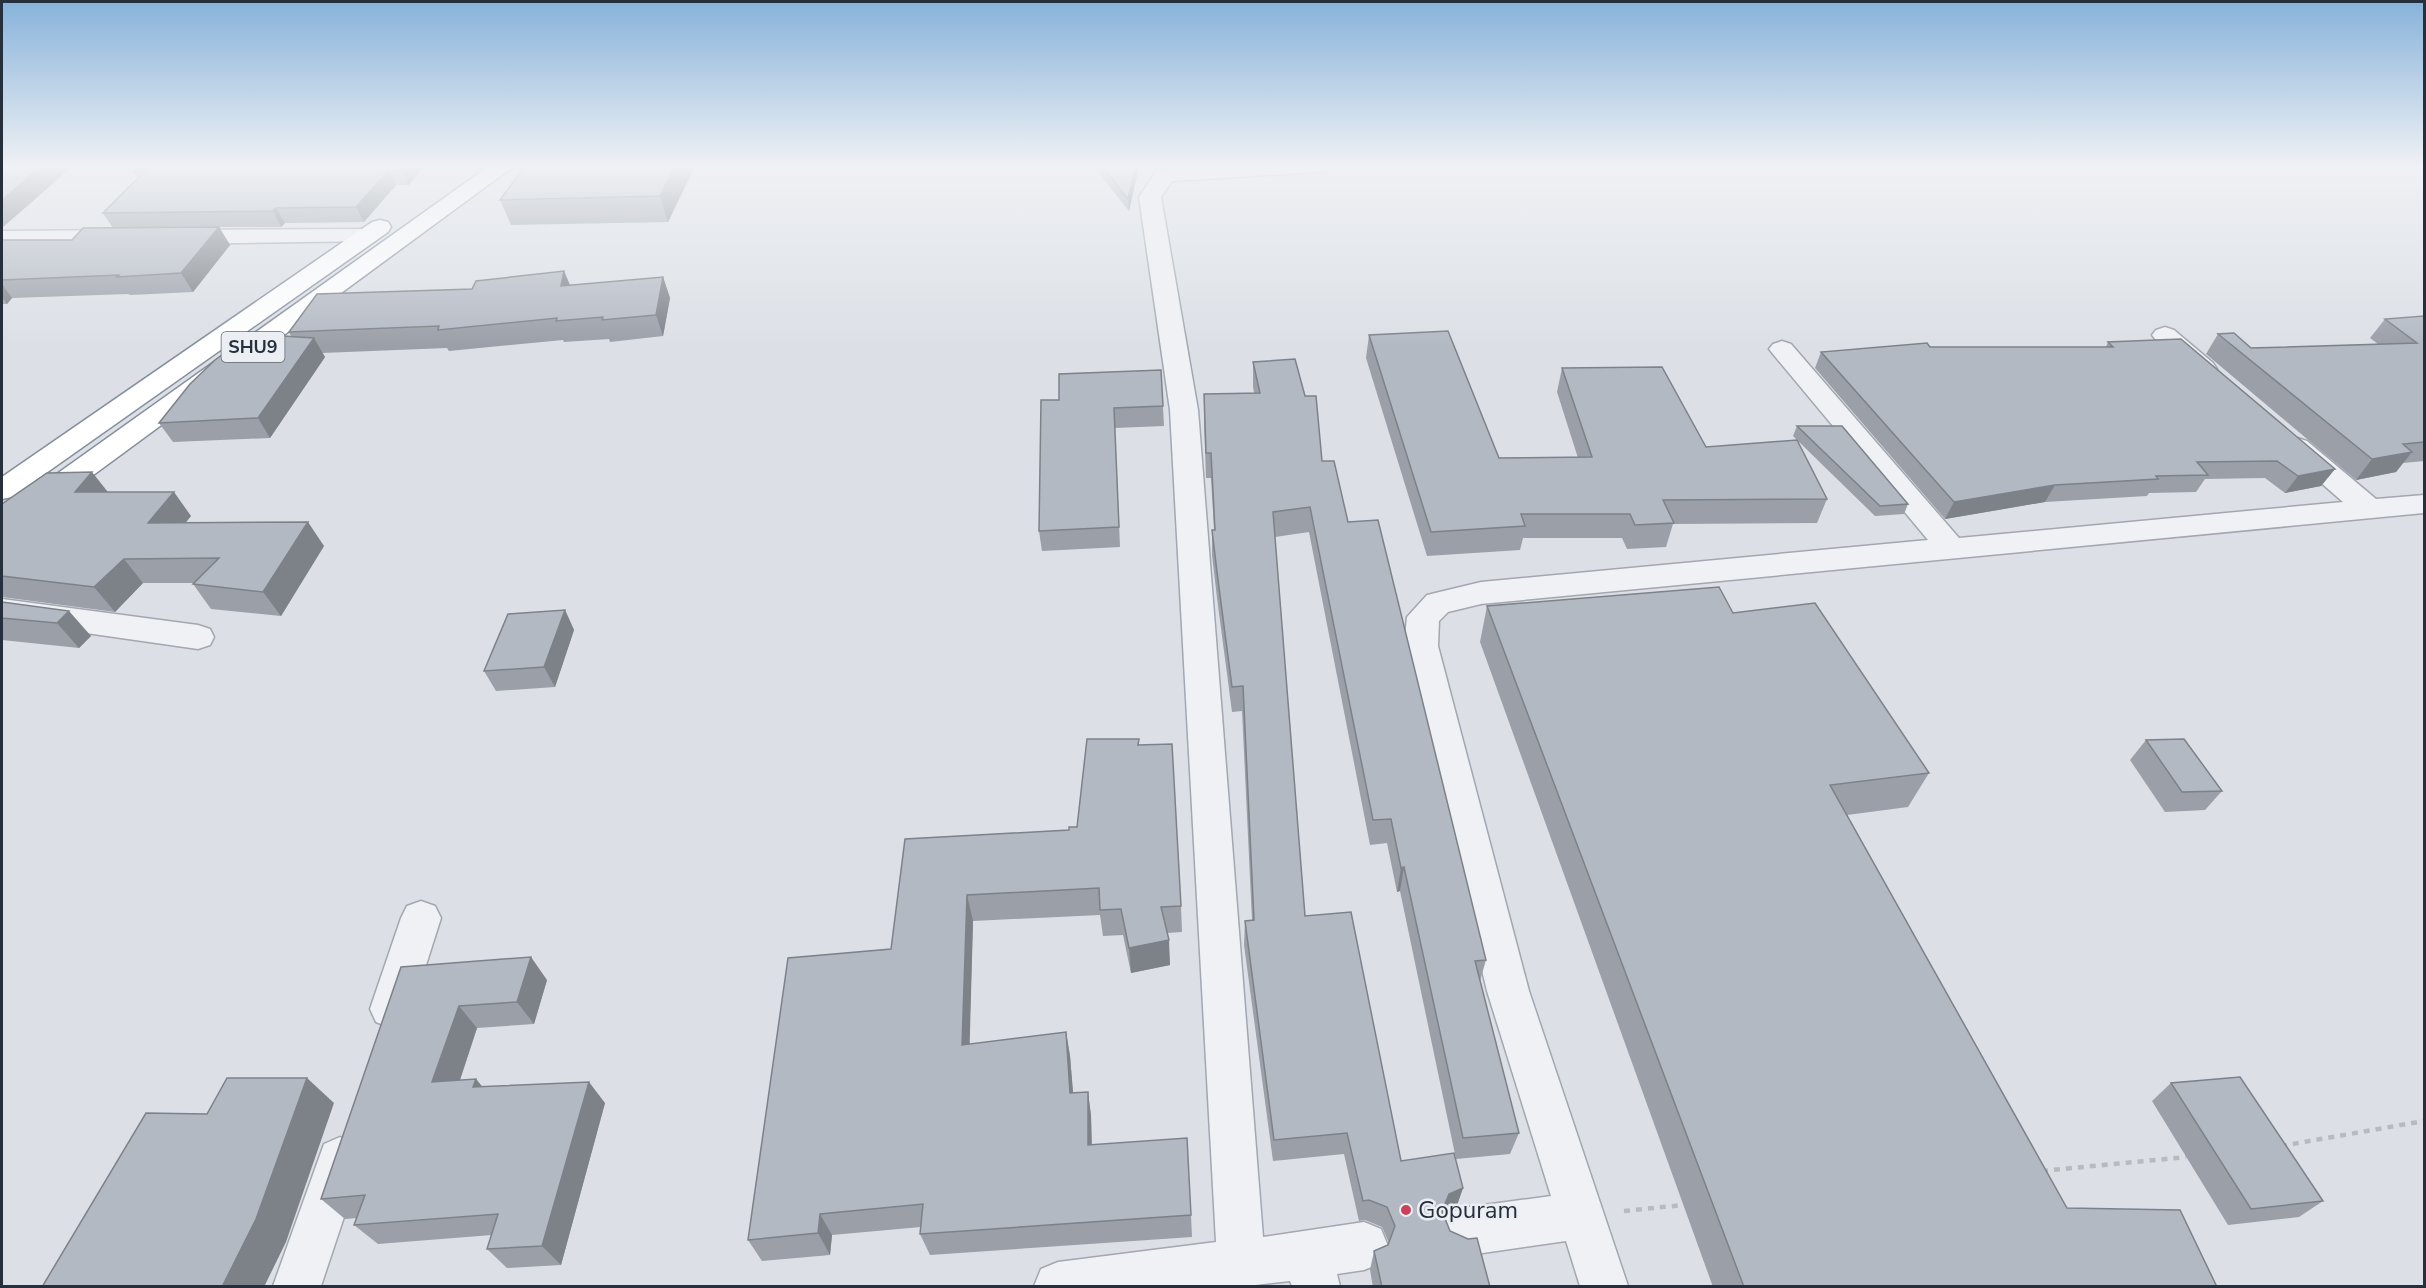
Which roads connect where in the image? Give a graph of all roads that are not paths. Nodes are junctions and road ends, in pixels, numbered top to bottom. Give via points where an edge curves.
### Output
1 (381, 226) edge
2 (420, 226) edge
3 (1155, 226) edge
4 (367, 236) junction
5 (2, 238) edge
6 (2164, 335) dead end
7 (1782, 349) dead end
8 (2227, 388) edge
9 (2281, 434) edge
10 (2, 490) edge
11 (2424, 504) edge
12 (2371, 510) junction
13 (2, 527) edge
14 (1952, 549) junction
15 (2, 610) edge
16 (198, 637) dead end
17 (421, 918) dead end
18 (380, 1041) edge
19 (354, 1119) edge
20 (1581, 1215) junction
21 (1462, 1232) dead end
22 (1364, 1246) dead end
23 (1240, 1263) junction
24 (1312, 1270) edge
25 (297, 1287) edge
26 (1058, 1287) edge
27 (1604, 1287) edge

1 - 4 highway
2 - 13 highway, SHU9
3 - 23 street via 1184,410
4 - 5 street
4 - 10 highway
6 - 8 street
7 - 14 street
9 - 12 street
11 - 12 street
12 - 14 street
14 - 20 street via 1481,592 1438,603 1423,617 1421,646 1508,991
15 - 16 street
17 - 18 street
19 - 25 street
20 - 21 street
20 - 27 street
22 - 24 street
23 - 24 street
23 - 26 street

